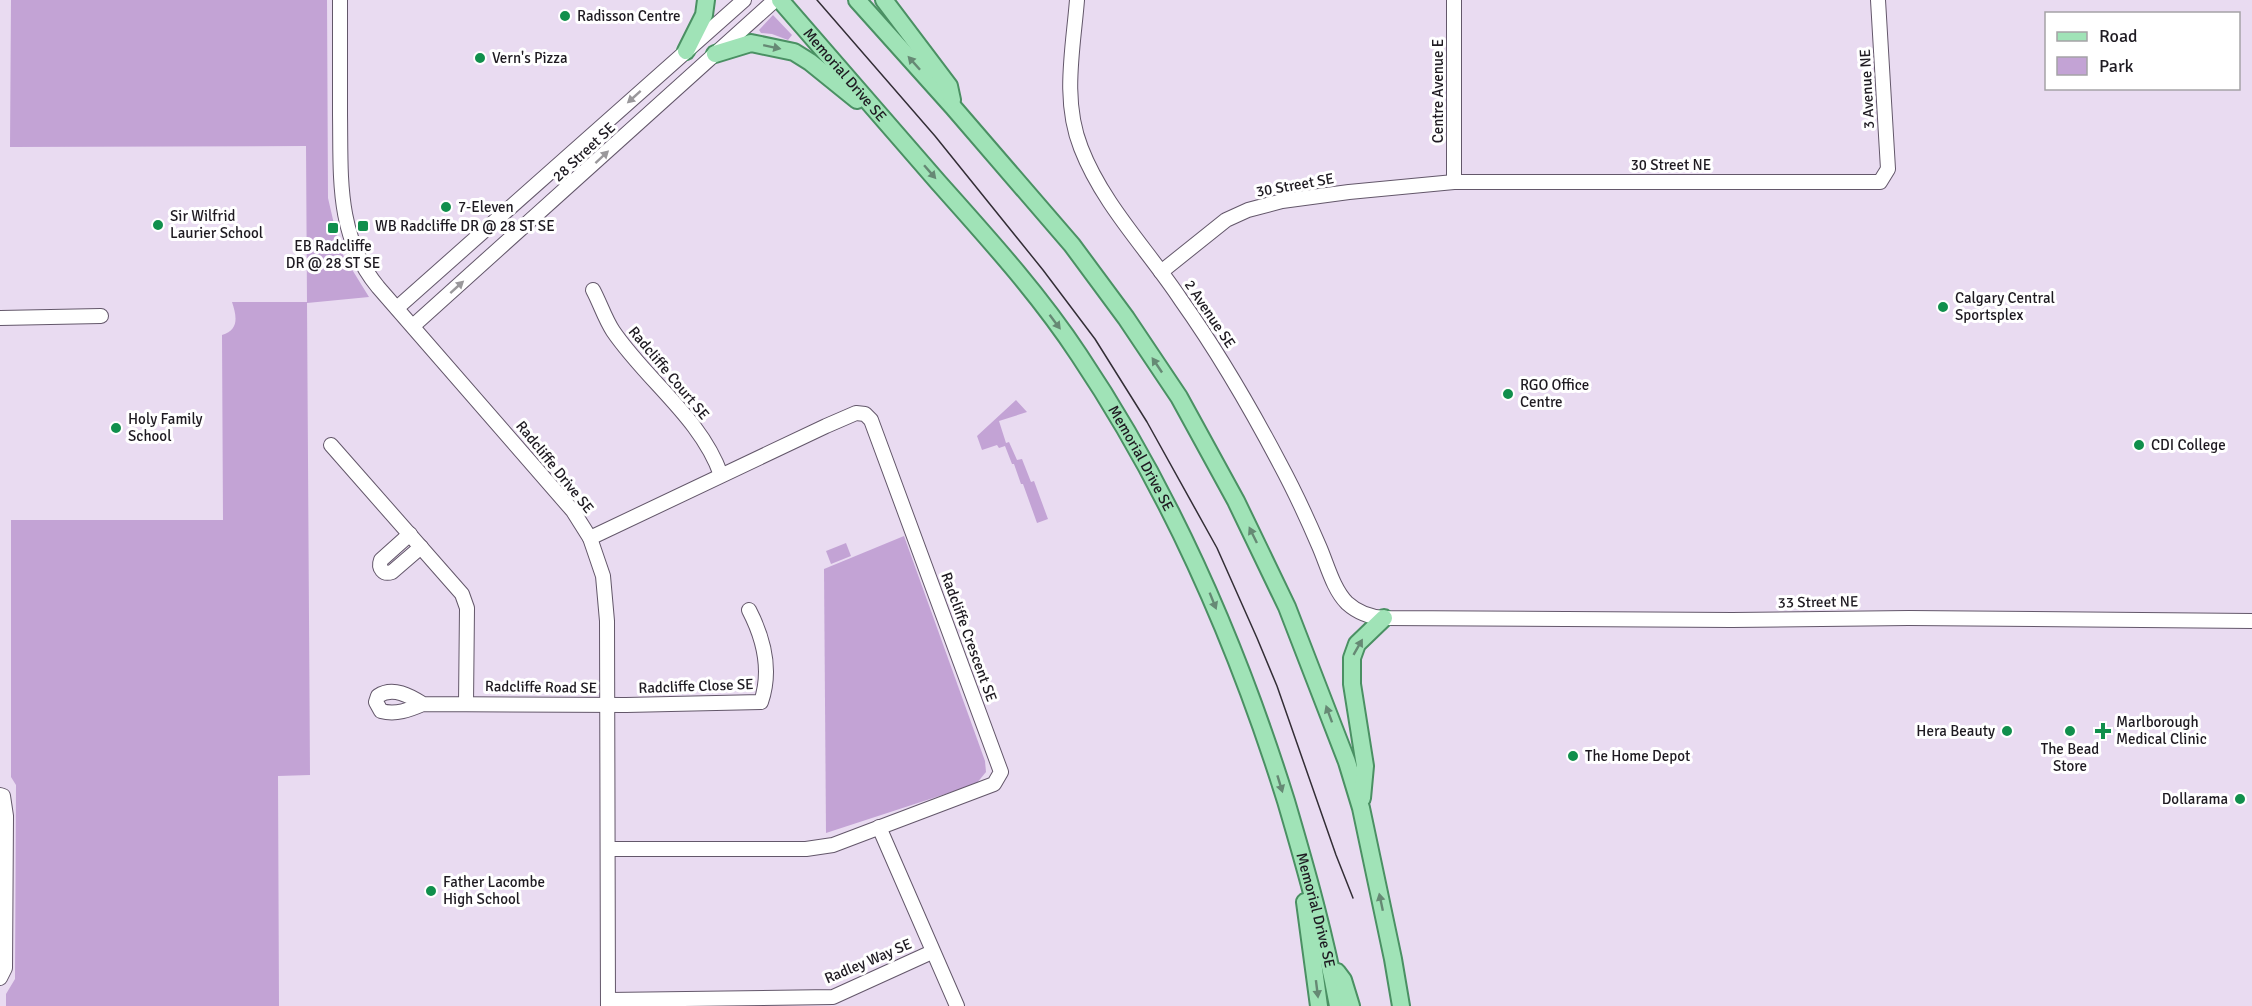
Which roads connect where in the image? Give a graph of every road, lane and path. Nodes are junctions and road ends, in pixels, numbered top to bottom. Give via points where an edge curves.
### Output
1 (339, 0) edge
2 (706, 0) edge
3 (744, 0) edge
4 (775, 0) edge
5 (780, 0) edge
6 (857, 0) edge
7 (884, 0) edge
8 (1077, 0) edge
9 (1454, 0) edge
10 (1878, 0) edge
11 (686, 51) junction
12 (715, 54) junction
13 (953, 107) junction
14 (892, 128) junction
15 (1885, 174) joint
16 (1455, 182) junction
17 (1161, 272) junction
18 (593, 290) dead end
19 (397, 308) junction
20 (101, 316) dead end
21 (0, 318) edge
22 (413, 326) junction
23 (331, 445) dead end
24 (721, 475) junction
25 (410, 534) junction
26 (590, 538) junction
27 (421, 547) junction
28 (749, 610) dead end
29 (1384, 618) junction
30 (2252, 621) edge
31 (466, 703) junction
32 (423, 704) dead end
33 (608, 705) junction
34 (2, 795) edge
35 (1361, 808) junction
36 (879, 827) junction
37 (608, 849) junction
38 (1306, 869) junction
39 (932, 952) junction
40 (1394, 959) junction
41 (1329, 961) junction
42 (0, 978) edge
43 (757, 1002) edge
44 (608, 1003) edge
45 (957, 1006) edge
46 (1319, 1006) edge
47 (1338, 1006) edge
48 (1351, 1006) edge
49 (1401, 1006) edge
50 (1413, 1006) edge

1 - 19 street, Radcliffe Drive SE via 343,210 364,266
2 - 11 main road via 704,15
3 - 11 street, 28 Street SE
4 - 12 street, 28 Street SE
5 - 14 main road, Memorial Drive SE
13 -> 6 main road
7 - 13 main road via 949,86
8 - 17 street, 2 Avenue SE via 1070,58 1074,127 1090,170
9 - 16 street, Centre Avenue E
10 - 15 street, 3 Avenue NE via 1888,170
11 -> 19 street, 28 Street SE
12 -> 14 main road via 751,44 794,52
22 -> 12 street, 28 Street SE
35 -> 13 main road via 1287,607 1236,501 1179,397 1072,245
14 -> 38 main road, Memorial Drive SE via 1018,273 1079,354 1148,466 1207,585 1243,673
15 - 16 street, 30 Street NE via 1880,182
16 - 17 street, 30 Street SE via 1282,201 1248,210 1226,220
17 - 29 street, 2 Avenue SE via 1244,398 1295,494 1343,598 1360,613
18 - 24 street, Radcliffe Court SE via 613,331 692,424
19 - 22 street, Radcliffe Drive SE
20 - 21 street
22 - 26 street, Radcliffe Drive SE via 573,511
23 - 25 street, Radcliffe Road SE
24 - 26 street, Radcliffe Crescent SE
24 - 36 street, Radcliffe Crescent SE via 856,413 871,420 1001,772 994,784
25 - 27 street, Radcliffe Road SE
25 - 27 street via 381,560 382,571 392,572
26 - 33 street, Radcliffe Drive SE via 603,576
27 - 31 street, Radcliffe Road SE via 462,594 467,608
28 - 33 street, Radcliffe Close SE via 765,646 766,688 761,702
29 - 30 street, 33 Street NE
35 -> 29 main road via 1365,766 1352,684 1352,658 1357,644
31 - 32 street
31 - 33 street, Radcliffe Road SE
33 - 37 street, Radcliffe Drive SE
34 - 42 street via 6,816 5,968
40 -> 35 main road
36 - 37 street, Radcliffe Crescent SE via 833,844 806,849
36 - 39 street, Radley Way SE
37 - 44 street, Radcliffe Drive SE
38 - 41 main road, Memorial Drive SE
38 -> 46 main road via 1303,892
39 - 43 street, Radley Way SE via 833,997
39 - 45 street
40 - 49 main road
40 - 50 main road
41 - 47 main road, Memorial Drive SE
41 - 48 main road via 1343,980
43 - 44 street, Radley Way SE

